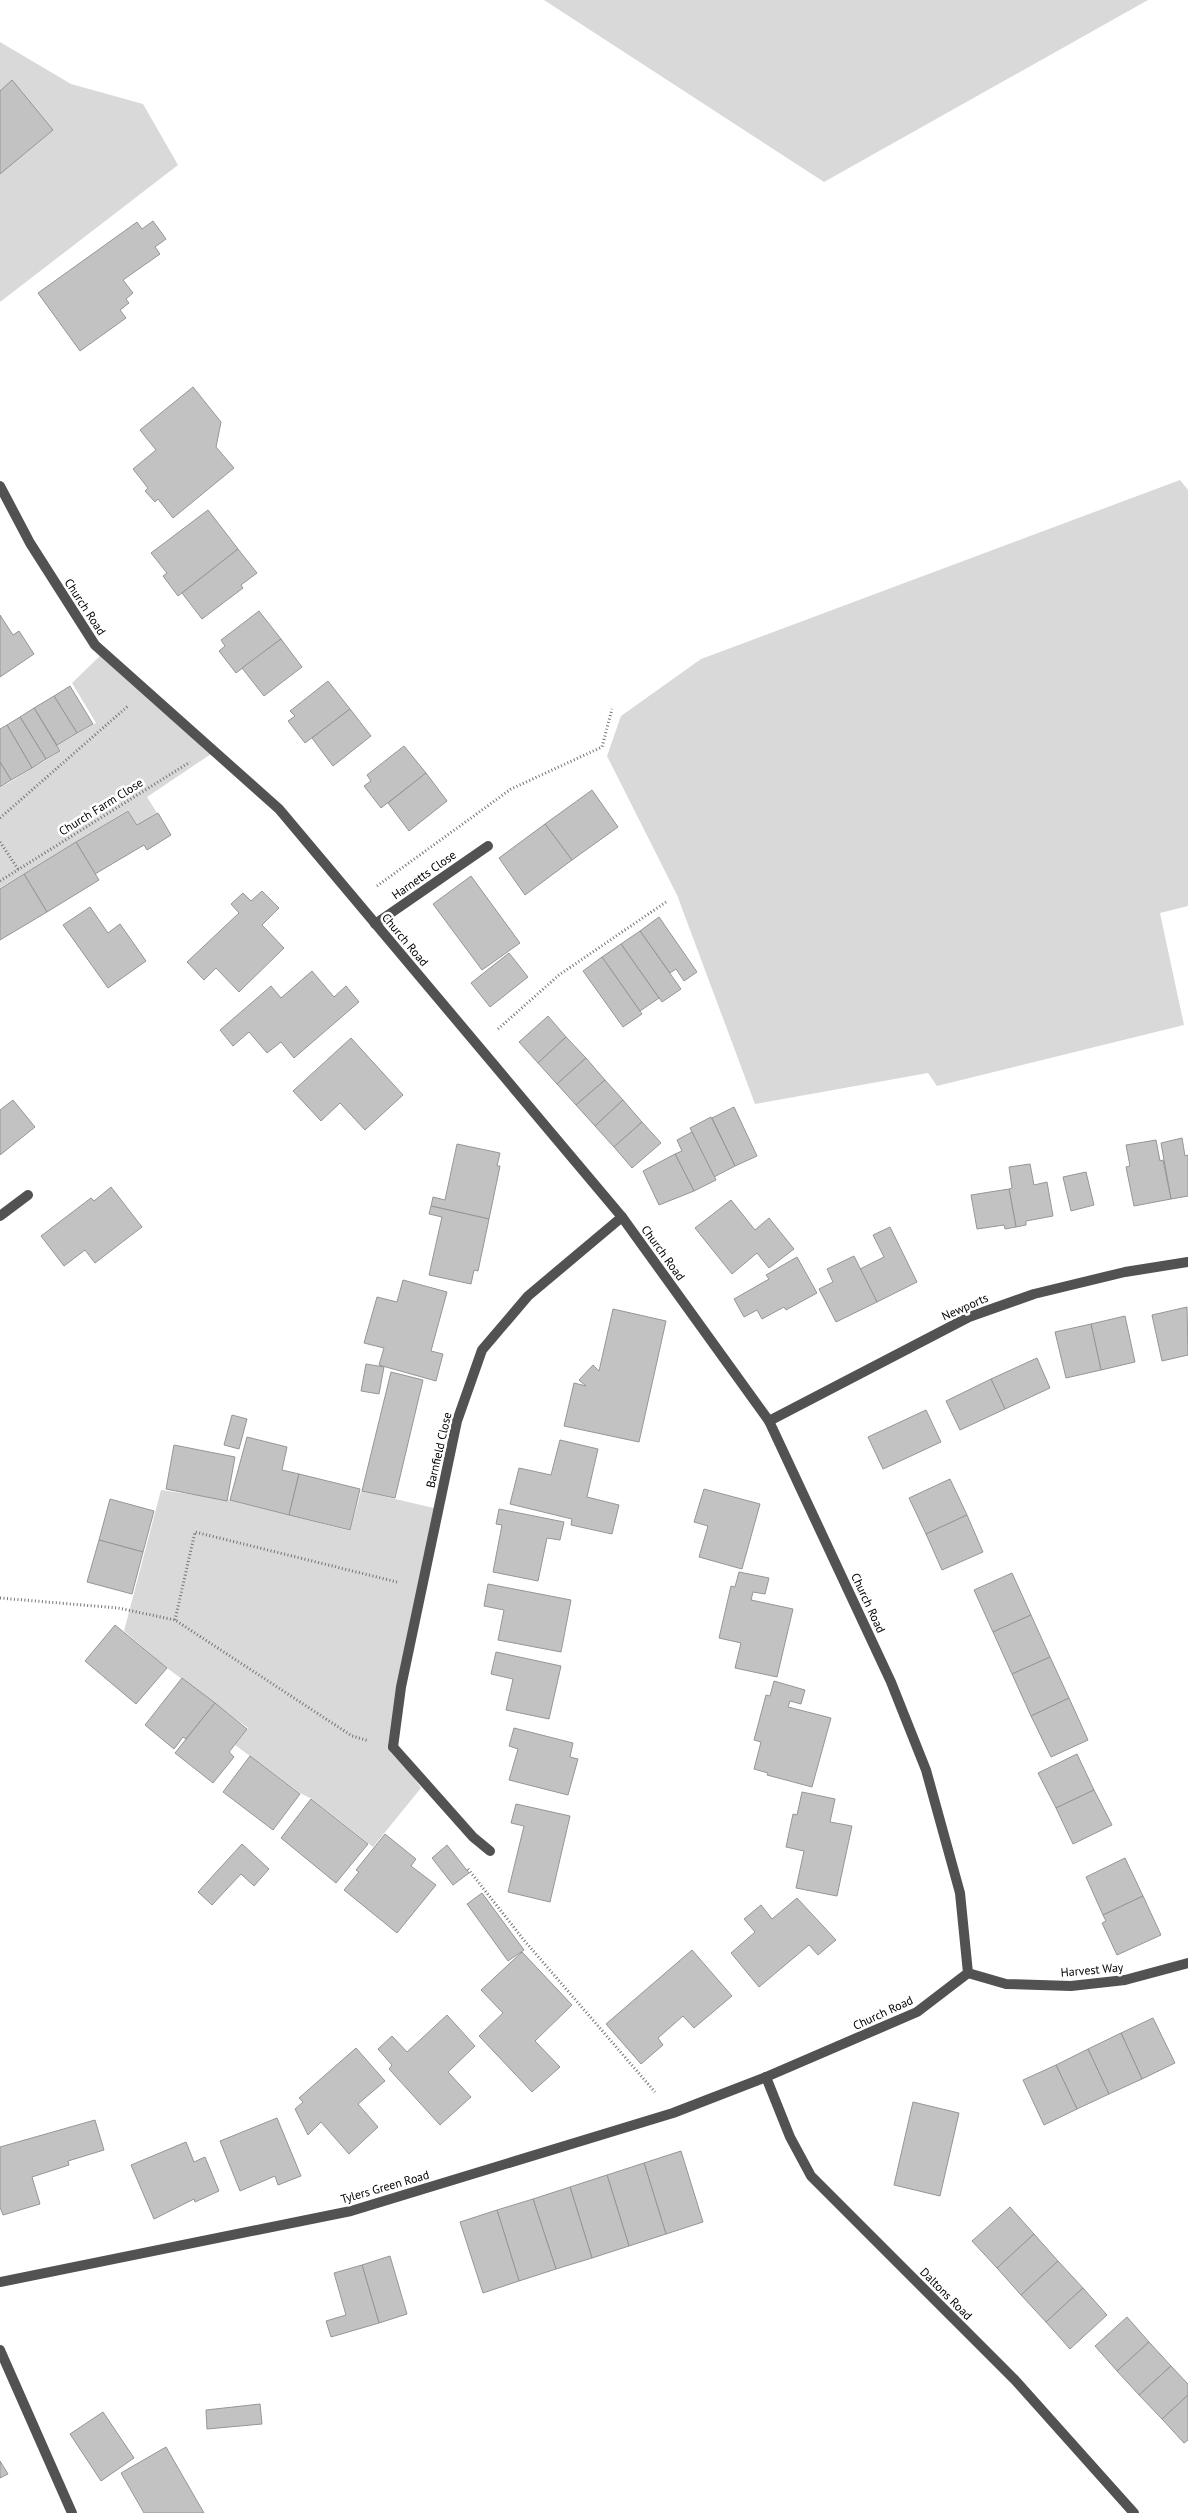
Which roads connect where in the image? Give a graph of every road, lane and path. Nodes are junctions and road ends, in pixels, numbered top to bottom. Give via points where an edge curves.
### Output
1 (0, 486) edge
2 (145, 691) junction
3 (612, 709) dead end
4 (211, 749) junction
5 (0, 818) edge
6 (0, 842) edge
7 (488, 846) dead end
8 (18, 869) junction
9 (0, 881) edge
10 (356, 901) junction
11 (666, 902) dead end
12 (375, 924) junction
13 (478, 1046) junction
14 (28, 1195) dead end
15 (0, 1216) edge
16 (622, 1217) junction
17 (1188, 1262) edge
18 (769, 1421) junction
19 (422, 1588) junction
20 (0, 1598) edge
21 (175, 1620) junction
22 (393, 1747) junction
23 (490, 1851) dead end
24 (468, 1868) dead end
25 (1188, 1964) edge
26 (968, 1973) junction
27 (766, 2077) junction
28 (674, 2113) junction
29 (0, 2282) edge
30 (0, 2350) edge
31 (72, 2513) edge
32 (1134, 2513) edge

1 - 2 street, Church Road via 30,542 95,645
2 - 4 street, Church Road
2 - 5 path
3 - 10 path via 602,746 511,789
4 - 8 path, Church Farm Close
4 - 10 street, Church Road via 279,809
6 - 8 path
7 - 12 street, Harnetts Close
8 - 9 path, Church Farm Close
10 - 12 street, Church Road
11 - 13 path via 559,975
12 - 13 street, Church Road
13 - 16 street, Church Road
14 - 15 street
16 - 18 street, Church Road
16 - 19 street, Barnfield Close via 528,1296 482,1350 457,1421
17 - 18 street, Newports via 1125,1272 1034,1294 969,1317
18 - 26 street, Church Road via 891,1682 926,1770 960,1893
19 - 21 path via 195,1532
19 - 22 street, Barnfield Close via 401,1687
20 - 21 path via 118,1608
21 - 22 path via 352,1736
22 - 23 street via 473,1837
24 - 28 path via 523,1939
25 - 26 street, Harvest Way via 1125,1980 1071,1986 1006,1984
26 - 27 street, Church Road via 918,2012
27 - 28 street, Tylers Green Road
27 - 32 street, Daltons Road via 790,2137 812,2176 1015,2380
28 - 29 street, Tylers Green Road via 351,2211
30 - 31 street

